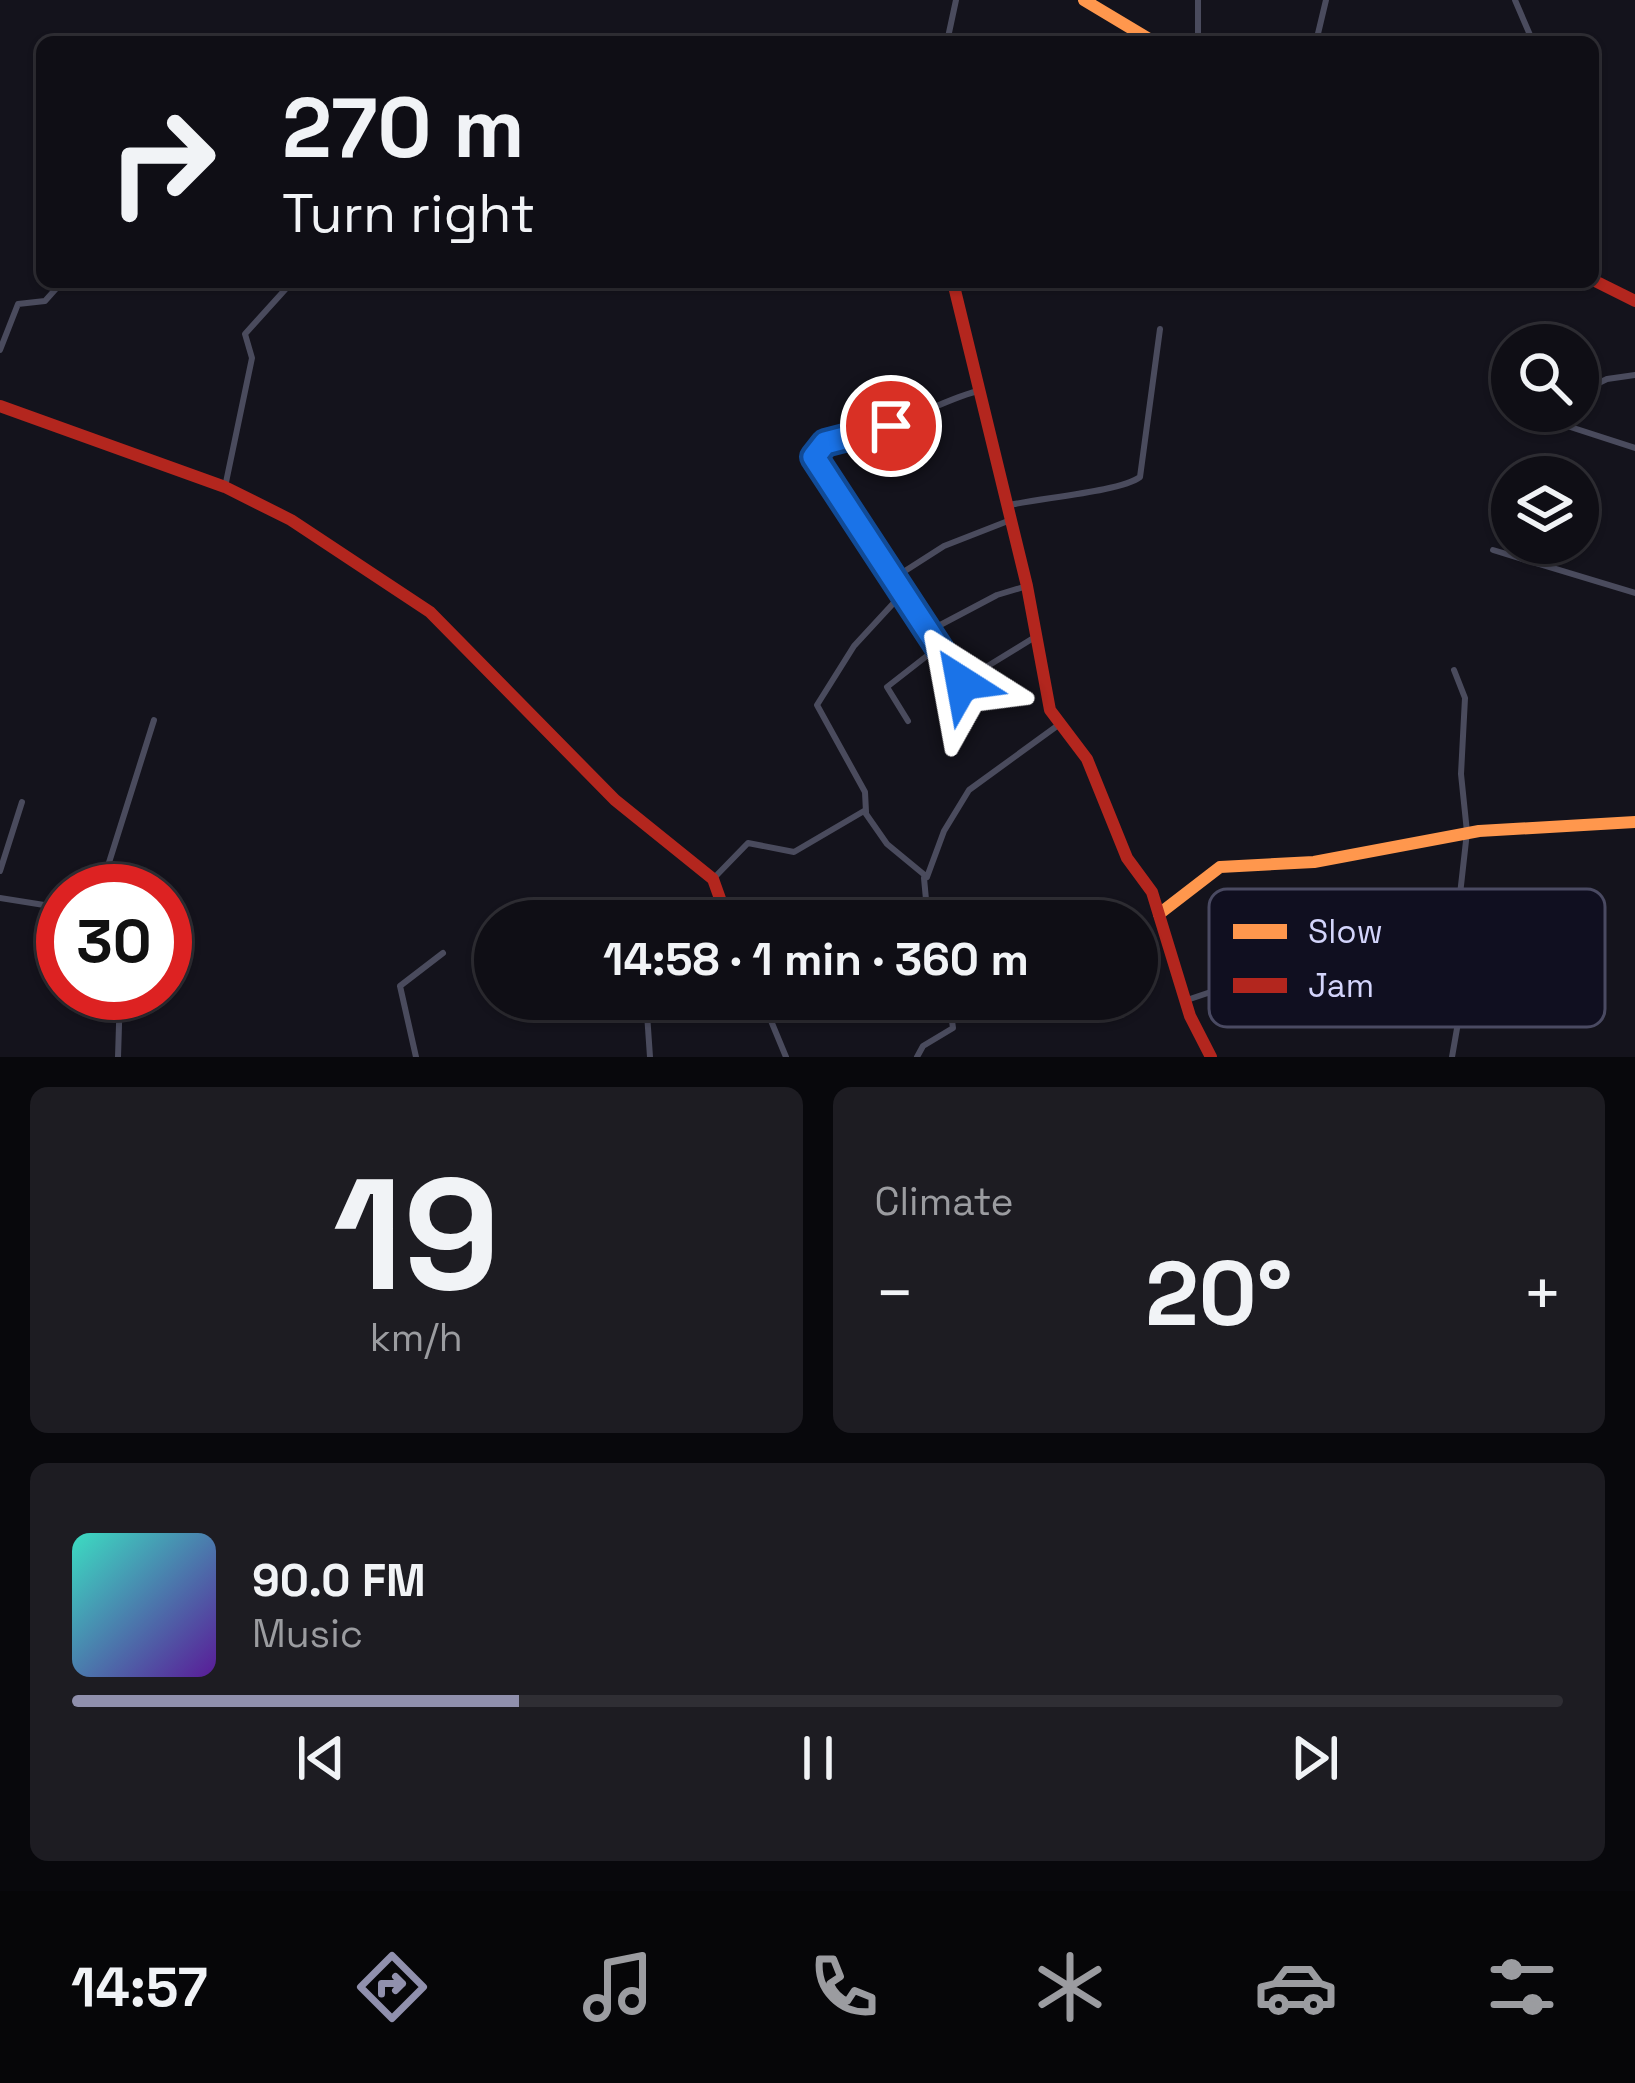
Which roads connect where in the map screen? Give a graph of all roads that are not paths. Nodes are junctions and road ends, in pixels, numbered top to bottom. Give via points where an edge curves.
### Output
1 (956, 0) edge
2 (1084, 0) edge
3 (1198, 0) edge
4 (1326, 0) edge
5 (1515, 0) edge
6 (948, 36) edge
7 (1144, 36) edge
8 (1198, 36) edge
9 (1317, 36) edge
10 (1530, 36) edge
11 (1599, 283) edge
12 (57, 288) edge
13 (287, 288) edge
14 (954, 288) edge
15 (1635, 301) edge
16 (1160, 329) dead end
17 (0, 350) edge
18 (1635, 375) edge
19 (1599, 382) edge
20 (978, 391) junction
21 (0, 406) edge
22 (1586, 432) edge
23 (1635, 448) edge
24 (225, 487) junction
25 (1007, 514) junction
26 (1539, 564) edge
27 (894, 578) junction
28 (1027, 586) junction
29 (1635, 593) edge
30 (901, 595) junction
31 (928, 632) junction
32 (1038, 636) junction
33 (937, 647) junction
34 (1454, 670) dead end
35 (154, 720) dead end
36 (908, 721) dead end
37 (1057, 727) junction
38 (22, 802) dead end
39 (866, 812) junction
40 (1635, 822) edge
41 (1467, 832) junction
42 (109, 864) edge
43 (0, 871) edge
44 (924, 878) junction
45 (713, 879) junction
46 (1461, 889) edge
47 (0, 898) edge
48 (720, 900) edge
49 (923, 900) edge
50 (1154, 900) edge
51 (36, 904) edge
52 (1158, 915) joint
53 (442, 953) dead end
54 (1209, 993) edge
55 (1184, 1001) junction
56 (119, 1020) edge
57 (647, 1020) edge
58 (771, 1020) edge
59 (952, 1020) edge
60 (1457, 1027) edge
61 (118, 1057) edge
62 (416, 1057) edge
63 (650, 1057) edge
64 (786, 1057) edge
65 (917, 1057) edge
66 (1210, 1057) edge
67 (1452, 1057) edge

1 - 6 street
2 - 7 street
3 - 8 street
4 - 9 street
5 - 10 street
11 - 15 street
12 - 17 street via 45,301 18,304
13 - 24 street via 245,334 251,358
14 - 20 street
16 - 25 street via 1140,477
18 - 19 street
20 - 25 street
20 - 27 street via 814,452
21 - 24 street
22 - 23 street
24 - 45 street via 291,520 430,612 615,800
25 - 27 street
25 - 28 street
26 - 29 street
27 - 30 street
28 - 31 street
28 - 32 street
30 - 31 street
30 - 39 street via 854,646 817,705 865,793
31 - 33 street
32 - 33 street via 962,683
32 - 37 street
33 - 36 street via 887,687
34 - 41 street via 1466,698
35 - 42 street
37 - 44 street via 969,790
37 - 50 street via 1088,759 1126,858
38 - 43 street
39 - 44 street
39 - 45 street via 794,852 748,843
40 - 41 street
41 - 46 street
41 - 52 street via 1314,862 1220,868
44 - 49 street
45 - 48 street
47 - 51 street
52 - 55 street
53 - 62 street via 400,986
54 - 55 street
55 - 66 street
56 - 61 street
57 - 63 street
58 - 64 street
59 - 65 street via 953,1028
60 - 67 street

